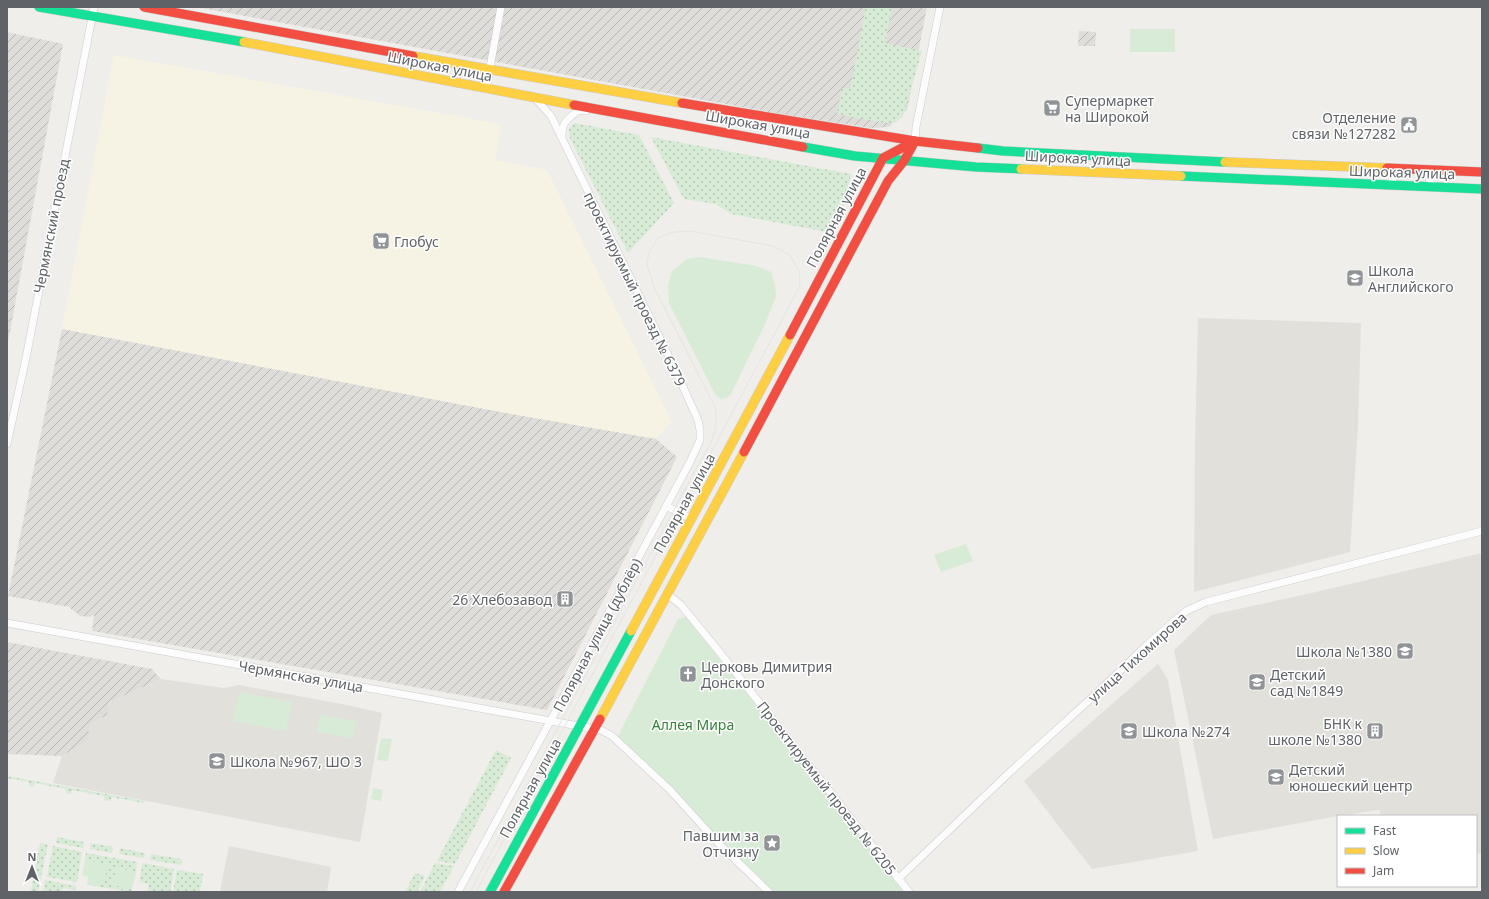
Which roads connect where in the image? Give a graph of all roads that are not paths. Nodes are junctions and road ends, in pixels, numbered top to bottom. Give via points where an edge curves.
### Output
1 (39, 7) edge
2 (94, 7) edge
3 (144, 7) edge
4 (500, 7) edge
5 (940, 7) edge
6 (92, 17) junction
7 (490, 70) junction
8 (486, 89) junction
9 (535, 98) junction
10 (605, 111) junction
11 (562, 140) junction
12 (915, 141) junction
13 (883, 158) junction
14 (904, 161) junction
15 (1386, 168) junction
16 (1438, 170) junction
17 (1482, 172) edge
18 (1385, 185) junction
19 (1437, 187) junction
20 (1482, 188) edge
21 (700, 440) joint
22 (7, 444) edge
23 (666, 506) junction
24 (692, 519) junction
25 (1482, 531) edge
26 (667, 594) junction
27 (7, 623) edge
28 (550, 720) junction
29 (580, 726) junction
30 (595, 728) junction
31 (898, 878) junction
32 (458, 892) edge
33 (490, 892) edge
34 (504, 892) edge
35 (769, 892) edge
36 (909, 892) edge

1 - 6 main road, Широкая улица
2 - 6 street, Чермянский проезд
3 - 7 main road, Широкая улица
4 - 7 street
5 - 12 street, Полярная улица
6 - 8 main road, Широкая улица
6 - 22 street, Чермянский проезд
7 - 8 street
7 - 12 main road, Широкая улица
8 - 9 main road, Широкая улица
9 - 10 main road, Широкая улица
9 - 11 street, проектируемый проезд № 6379 via 551,116
10 - 11 street via 579,110 562,127
10 - 13 main road, Широкая улица via 856,156
11 - 21 street, проектируемый проезд № 6379 via 674,367 698,420
12 - 13 main road, Полярная улица
12 - 14 main road, Полярная улица
12 - 15 main road, Широкая улица via 1003,150
13 - 14 main road, Широкая улица
13 - 24 main road, Полярная улица
14 - 18 main road, Широкая улица via 976,168
14 - 26 main road, Полярная улица via 888,181
15 - 16 main road, Широкая улица
15 - 18 street via 1392,171 1394,177 1391,183
16 - 17 main road, Широкая улица
16 - 19 street via 1432,172 1429,178 1431,184
18 - 19 main road, Широкая улица
19 - 20 main road, Широкая улица
21 - 23 street, Полярная улица (дублёр)
23 - 24 street
23 - 28 street, Полярная улица (дублёр)
24 - 29 main road, Полярная улица
25 - 31 street, улица Тихомирова via 1206,602 1186,611
26 - 30 main road, Полярная улица
26 - 31 street, Проектируемый проезд № 6205 via 681,605 717,649
27 - 28 street, Чермянская улица
28 - 29 street, Чермянская улица
28 - 32 street, Полярная улица (дублёр)
29 - 30 street, Чермянская улица
29 - 33 main road, Полярная улица
30 - 34 main road, Полярная улица
30 - 35 street, Чермянская улица via 612,736 670,790 720,845
31 - 36 street, Проектируемый проезд № 6205

